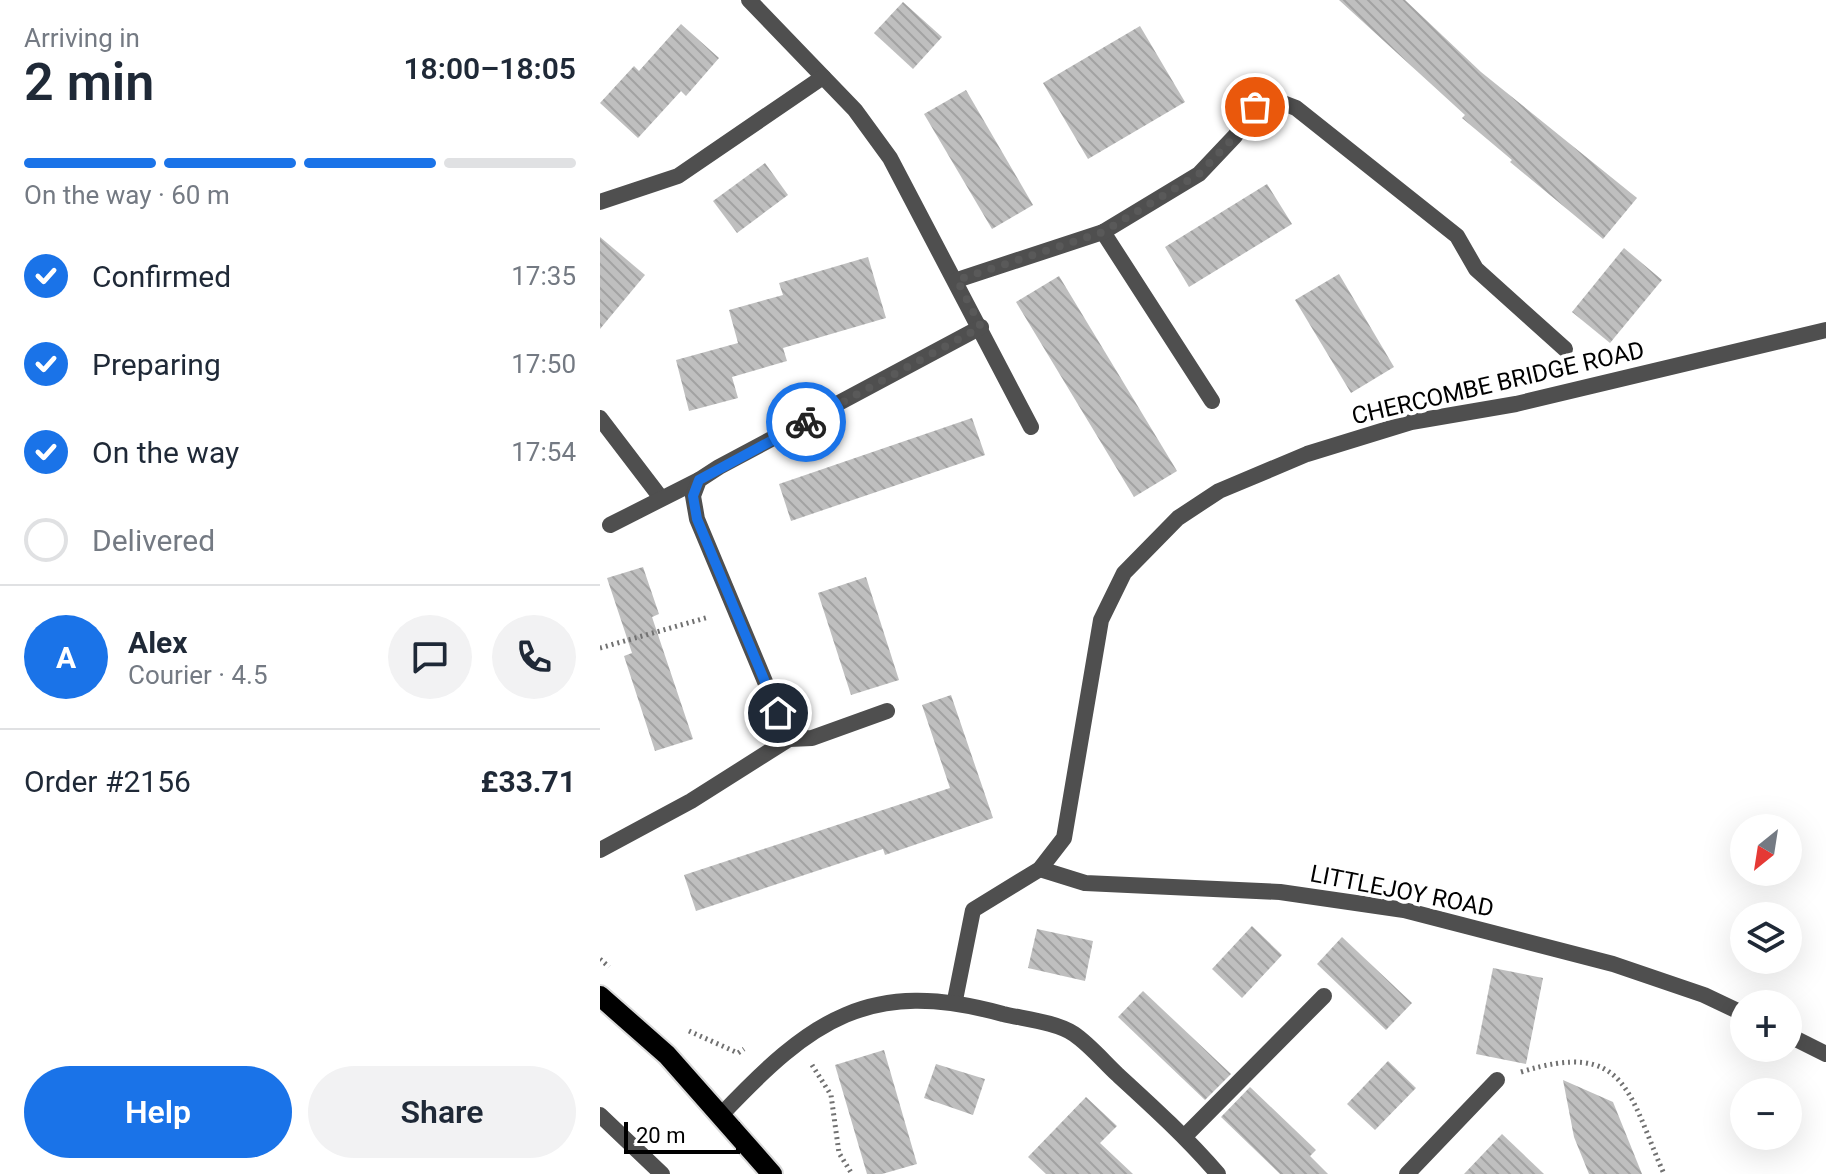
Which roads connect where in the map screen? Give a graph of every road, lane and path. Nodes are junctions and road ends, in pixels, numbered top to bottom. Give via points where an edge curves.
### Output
1 (749, 0) edge
2 (823, 77) junction
3 (600, 202) edge
4 (1103, 232) junction
5 (957, 280) junction
6 (981, 327) junction
7 (1826, 330) edge
8 (1565, 349) dead end
9 (1212, 401) dead end
10 (600, 418) edge
11 (1031, 427) dead end
12 (699, 480) junction
13 (661, 498) junction
14 (610, 525) dead end
15 (733, 610) junction
16 (600, 648) edge
17 (887, 711) dead end
18 (789, 739) junction
19 (600, 850) edge
20 (1040, 869) junction
21 (600, 959) edge
22 (611, 968) dead end
23 (600, 996) edge
24 (1324, 996) dead end
25 (955, 1000) junction
26 (1730, 1007) edge
27 (679, 1023) dead end
28 (797, 1042) junction
29 (1802, 1042) edge
30 (748, 1046) dead end
31 (1826, 1054) edge
32 (1497, 1080) joint
33 (600, 1115) edge
34 (721, 1115) junction
35 (1185, 1136) junction
36 (662, 1174) edge
37 (772, 1174) edge
38 (852, 1174) edge
39 (1218, 1174) edge
40 (1407, 1174) edge
41 (1664, 1174) edge

1 - 2 street
2 - 3 street via 678,176
2 - 5 street via 890,158
4 - 5 street
4 - 8 street via 1199,174 1255,107 1275,100 1296,108 1457,236 1476,269
4 - 9 street
5 - 6 street
6 - 11 street
6 - 12 street
7 - 20 street, CHERCOMBE BRIDGE ROAD via 1516,404 1411,422 1307,454 1219,491 1178,518 1124,573 1101,620 1064,838
10 - 13 street
12 - 13 street
12 - 15 street via 693,496 697,519
13 - 14 street
15 - 16 path
15 - 18 street
17 - 18 street via 812,738
18 - 19 street
20 - 25 street, CHERCOMBE BRIDGE ROAD via 973,910
20 - 26 street, LITTLEJOY ROAD via 1085,883 1280,892 1404,910 1613,964
21 - 22 path
23 - 34 main road via 667,1055
24 - 35 street
25 - 28 street via 904,998 856,1010
25 - 35 street via 1072,1033
27 - 30 path via 738,1053
28 - 34 street
28 - 38 path via 831,1095 839,1153
29 - 31 street
32 - 40 street
32 - 41 path via 1559,1060 1600,1064 1625,1086
33 - 36 street
34 - 37 main road
35 - 39 street

